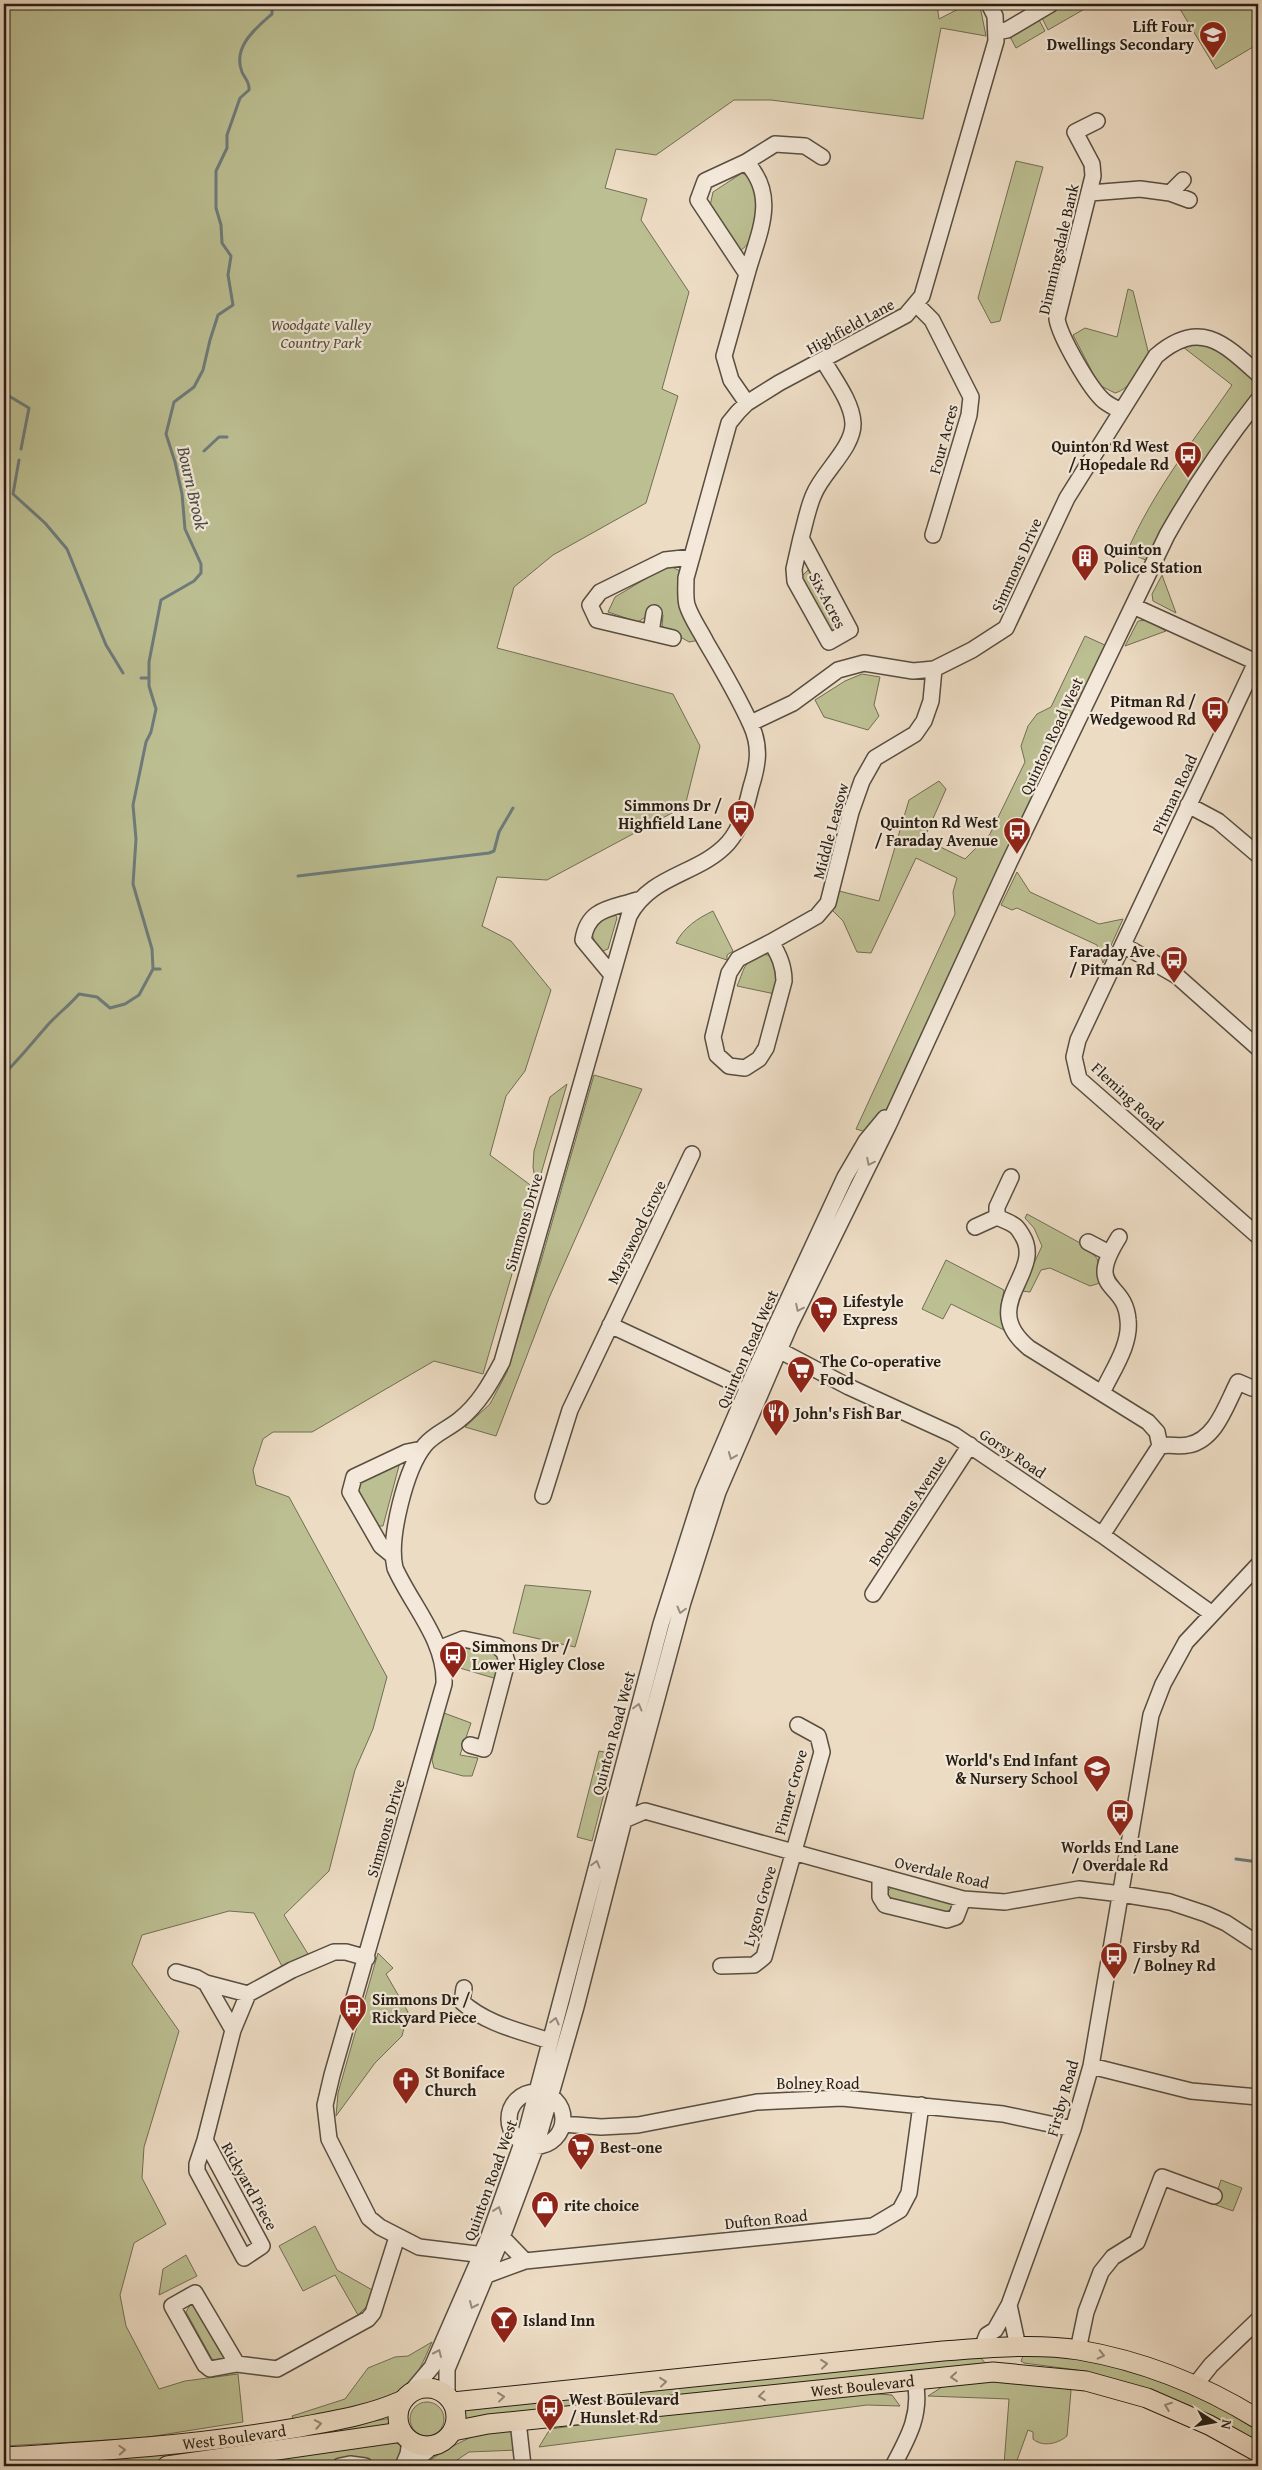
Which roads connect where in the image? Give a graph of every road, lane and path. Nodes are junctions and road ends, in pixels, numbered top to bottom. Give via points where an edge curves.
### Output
1 (989, 4) edge
2 (1051, 4) edge
3 (996, 32) junction
4 (1097, 121) dead end
5 (822, 157) dead end
6 (746, 162) junction
7 (1182, 180) dead end
8 (1090, 193) junction
9 (1170, 193) junction
10 (1189, 200) dead end
11 (747, 274) junction
12 (917, 305) junction
13 (824, 360) junction
14 (1258, 374) edge
15 (1258, 400) edge
16 (747, 403) junction
17 (1121, 411) junction
18 (933, 535) dead end
19 (801, 538) junction
20 (692, 558) junction
21 (1133, 606) junction
22 (654, 613) dead end
23 (651, 632) junction
24 (673, 638) dead end
25 (1257, 660) edge
26 (934, 669) junction
27 (750, 723) junction
28 (1188, 805) junction
29 (1258, 855) edge
30 (637, 900) junction
31 (772, 942) junction
32 (1123, 945) junction
33 (612, 975) junction
34 (1258, 1048) edge
35 (898, 1102) junction
36 (692, 1154) dead end
37 (1011, 1177) dead end
38 (997, 1217) junction
39 (975, 1228) dead end
40 (1258, 1236) edge
41 (1119, 1237) dead end
42 (1088, 1242) dead end
43 (1110, 1253) junction
44 (610, 1324) junction
45 (778, 1350) junction
46 (761, 1359) junction
47 (754, 1373) junction
48 (734, 1383) junction
49 (1252, 1388) dead end
50 (1102, 1393) junction
51 (759, 1394) junction
52 (739, 1408) junction
53 (970, 1446) junction
54 (1160, 1446) junction
55 (422, 1449) junction
56 (542, 1496) dead end
57 (1102, 1535) junction
58 (392, 1555) junction
59 (1258, 1565) edge
60 (873, 1594) dead end
61 (1211, 1613) junction
62 (438, 1649) junction
63 (798, 1725) dead end
64 (470, 1745) dead end
65 (616, 1787) junction
66 (632, 1790) junction
67 (645, 1811) junction
68 (616, 1818) junction
69 (793, 1850) junction
70 (880, 1876) junction
71 (1121, 1894) junction
72 (963, 1899) junction
73 (1258, 1944) edge
74 (367, 1958) junction
75 (721, 1966) dead end
76 (176, 1972) dead end
77 (206, 1983) junction
78 (464, 1988) dead end
79 (248, 1994) junction
80 (233, 2030) junction
81 (550, 2041) junction
82 (1091, 2066) junction
83 (544, 2094) junction
84 (1258, 2097) edge
85 (921, 2105) junction
86 (563, 2124) junction
87 (1074, 2128) junction
88 (205, 2140) junction
89 (529, 2144) junction
90 (1214, 2196) dead end
91 (396, 2237) junction
92 (502, 2237) junction
93 (486, 2258) junction
94 (525, 2261) junction
95 (487, 2275) junction
96 (1009, 2305) junction
97 (1258, 2320) edge
98 (995, 2330) junction
99 (1013, 2346) junction
100 (982, 2348) junction
101 (1078, 2350) junction
102 (237, 2364) junction
103 (993, 2372) junction
104 (1086, 2380) junction
105 (915, 2381) junction
106 (1196, 2384) junction
107 (406, 2397) junction
108 (450, 2399) junction
109 (1258, 2419) edge
110 (518, 2421) junction
111 (453, 2431) junction
112 (406, 2437) junction
113 (433, 2446) junction
114 (1258, 2452) edge
115 (4, 2457) edge
116 (168, 2466) edge
117 (340, 2466) edge
118 (365, 2466) edge
119 (403, 2466) edge
120 (523, 2466) edge
121 (893, 2466) edge

1 - 3 street, Highfield Lane via 995,16
2 - 3 street via 1007,30
3 - 12 street, Highfield Lane via 927,284
4 - 8 street, Dimmingsdale Bank via 1075,132 1092,164
5 - 6 street via 805,146 775,144
6 - 11 street via 763,188 766,208
6 - 11 street via 705,180 698,200
7 - 9 street
8 - 9 street via 1140,189
8 - 17 street, Dimmingsdale Bank via 1057,319 1062,335 1091,386 1104,401
9 - 10 street
11 - 16 street via 724,356 731,380
12 - 13 street, Highfield Lane via 906,315
12 - 18 street, Four Acres via 932,320 971,397 969,415
13 - 16 street, Highfield Lane
13 - 19 street, Six Acres via 850,408 853,424 848,444 824,473 814,494
14 - 17 street, Simmons Drive via 1215,339 1183,338 1156,356
15 - 21 street, Quinton Road West via 1191,492
16 - 20 street, Highfield Lane via 730,423
17 - 26 street, Simmons Drive via 1066,498 1006,628
19 - 19 street, Six Acres via 850,630 829,642 795,581 794,569
20 - 23 street via 665,560 600,592 590,605 597,620
20 - 27 street, Highfield Lane via 686,578 687,604
21 - 25 street
21 - 35 street, Quinton Road West
22 - 23 street
23 - 24 street
25 - 28 street, Pitman Road
26 - 27 street, Simmons Drive via 913,671 864,663 838,670 793,703
26 - 31 street, Middle Leasow via 931,701 924,721 915,734 875,758 862,781 828,903 817,916
27 - 30 street via 758,747 758,764 736,832 714,854
28 - 29 street via 1218,821
28 - 32 street, Pitman Road
30 - 33 street, Simmons Drive
30 - 33 street via 596,913 585,925 583,940
31 - 31 street, Middle Leasow via 780,956 784,980 766,1048 759,1059 745,1068 730,1066 717,1055 713,1037 730,973 738,959
32 - 34 street via 1176,976
32 - 40 street, Fleming Road via 1078,1040 1074,1057 1079,1079
33 - 55 street, Simmons Drive via 502,1362 471,1409
35 -> 45 street, Quinton Road West
35 - 46 street, Quinton Road West via 866,1141 844,1177
36 - 44 street, Mayswood Grove
37 - 38 street via 997,1207
38 - 39 street
38 - 50 street via 1016,1226 1025,1240 1027,1261 1008,1302 1016,1336 1029,1348
41 - 43 street
42 - 43 street
43 - 50 street via 1104,1272 1108,1285 1125,1305 1128,1338
44 - 48 street
44 - 56 street, Mayswood Grove via 570,1410
45 - 46 street via 773,1347 767,1357
45 - 51 street, Quinton Road West
45 - 53 street, Gorsy Road via 954,1435
46 - 47 street, Quinton Road West
47 - 48 street
47 - 52 street, Quinton Road West
48 - 52 street
49 - 54 street via 1238,1382 1211,1434 1198,1443
50 - 54 street via 1148,1422 1157,1432
51 - 52 street via 753,1396 746,1412
51 -> 66 street, Quinton Road West via 715,1500 683,1602
65 -> 52 street, Quinton Road West via 676,1573 703,1492
53 - 57 street, Gorsy Road
53 - 60 street, Brookmans Avenue
54 - 57 street
55 - 58 street, Simmons Drive via 411,1472 394,1529
55 - 58 street, Simmons Drive via 407,1452 354,1477 350,1492 381,1546
57 - 61 street, Gorsy Road
58 - 62 street, Simmons Drive via 400,1579
59 - 61 street, Firsby Road
61 - 71 street, Firsby Road via 1182,1650 1160,1690 1151,1715
62 - 64 street via 463,1639 497,1646 504,1652 507,1662 484,1749
62 - 74 street, Simmons Drive via 444,1672 442,1691
63 - 69 street, Pinner Grove via 818,1736 822,1752
65 - 66 street
65 - 68 street, Quinton Road West
66 - 67 street
66 - 68 street, Quinton Road West
67 - 68 street
67 - 69 street, Overdale Road
81 -> 68 street, Quinton Road West
68 - 83 street, Quinton Road West
69 - 70 street, Overdale Road
69 - 75 street, Lygon Grove via 764,1957 754,1966
70 - 72 street, Overdale Road
70 - 72 street via 880,1897 885,1905 947,1920 956,1917
71 - 72 street, Overdale Road via 1080,1889 1005,1902
71 - 73 street, Overdale Road via 1170,1902 1206,1914
71 - 82 street, Firsby Road
74 - 79 street via 334,1952
74 - 91 street, Simmons Drive via 324,2105 325,2118 330,2139 369,2218
76 - 77 street
77 - 79 street
77 - 80 street
78 - 81 street via 462,2002 472,2011
79 - 80 street, Rickyard Piece
80 - 88 street, Rickyard Piece
81 - 83 street, Quinton Road West
82 - 84 street via 1191,2091
82 - 87 street, Firsby Road
83 - 86 street via 561,2108
83 - 89 street, Quinton Road West
83 - 89 street via 527,2093 511,2108 510,2128
85 - 86 street, Bolney Road via 842,2098 793,2099 757,2102 638,2125
85 - 87 street, Bolney Road via 1003,2114
85 - 94 street, Dufton Road via 909,2193 900,2210 873,2226
86 - 89 street via 558,2135 548,2143
87 - 96 street, Firsby Road
88 - 88 street, Rickyard Piece via 262,2246 244,2258 197,2171
89 - 92 street, Quinton Road West
93 -> 89 street, Quinton Road West
90 - 101 street via 1162,2176 1137,2242 1113,2258 1101,2272 1086,2312
91 - 93 street via 420,2247
91 - 102 street via 373,2313 368,2319 276,2369
92 - 93 street, Quinton Road West
92 - 94 street
93 - 95 street, Quinton Road West
107 -> 93 street, Quinton Road West via 432,2367
94 - 95 street, Dufton Road
95 -> 108 street, Quinton Road West via 447,2369
96 - 98 street, Firsby Road
96 - 99 street, Firsby Road
97 - 106 street
98 - 99 street
98 - 100 street, Firsby Road via 987,2334
99 - 100 main road, West Boulevard
99 - 101 main road, West Boulevard
99 - 103 main road
99 - 104 main road via 1020,2366 1062,2372
108 -> 100 main road, West Boulevard
101 -> 106 main road, West Boulevard via 1147,2366
102 - 102 street via 195,2293 172,2306 205,2365 210,2369
103 - 104 main road, West Boulevard
103 -> 105 main road, West Boulevard
114 -> 104 main road, West Boulevard via 1177,2410
105 -> 110 main road, West Boulevard
105 - 121 street via 916,2418
106 - 109 main road, West Boulevard
107 - 108 main road via 423,2388 435,2388
107 - 112 main road via 398,2417
115 -> 107 main road, West Boulevard via 143,2448 264,2434 358,2416
108 - 111 main road via 457,2415
110 - 111 main road, West Boulevard
110 - 120 street
111 - 113 main road via 444,2442
112 - 113 main road via 425,2446
112 - 116 main road, West Boulevard
112 - 119 street via 408,2454
113 - 119 street via 417,2460
117 - 118 street

